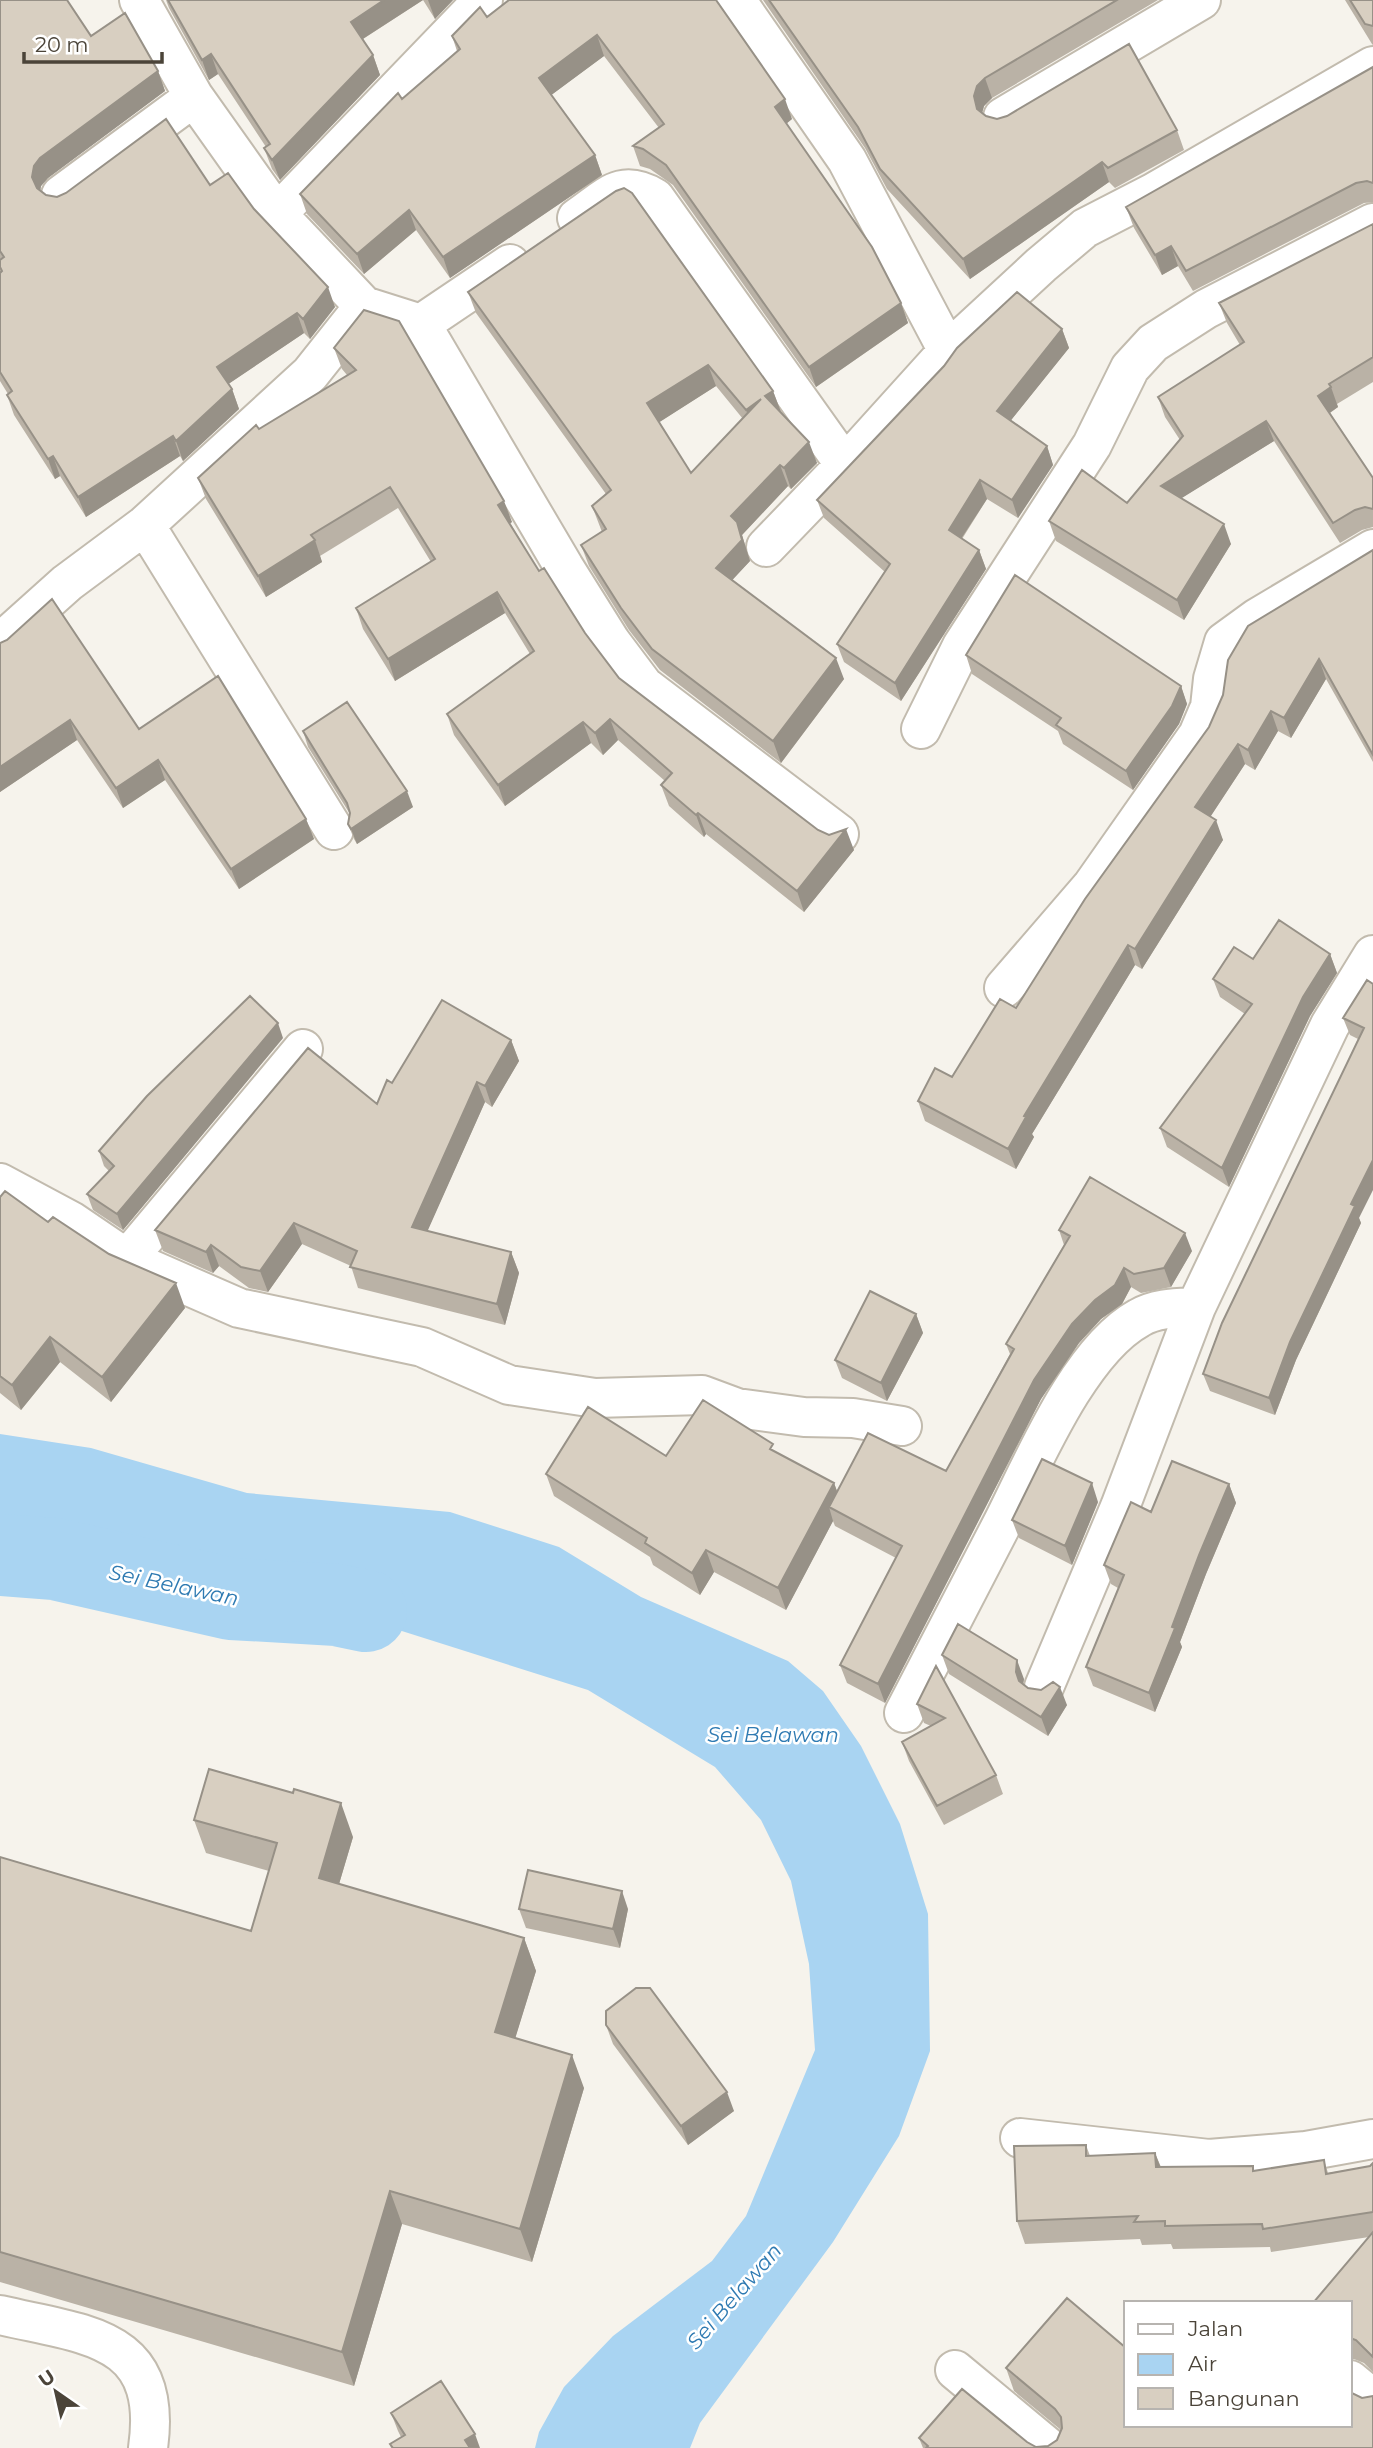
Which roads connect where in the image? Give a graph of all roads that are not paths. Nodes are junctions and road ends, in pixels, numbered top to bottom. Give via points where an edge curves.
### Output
1 (139, 0) edge
2 (483, 0) edge
3 (736, 0) edge
4 (1202, 0) edge
5 (1373, 66) edge
6 (194, 97) junction
7 (1003, 117) edge
8 (61, 195) edge
9 (277, 214) junction
10 (1373, 223) edge
11 (364, 306) junction
12 (421, 324) junction
13 (948, 351) junction
14 (845, 465) junction
15 (145, 525) junction
16 (766, 547) dead end
17 (1373, 549) edge
18 (0, 643) edge
19 (921, 729) dead end
20 (334, 831) dead end
21 (839, 835) edge
22 (1373, 955) edge
23 (1004, 988) dead end
24 (303, 1049) edge
25 (0, 1183) edge
26 (127, 1259) junction
27 (1196, 1307) junction
28 (902, 1426) dead end
29 (1044, 1687) edge
30 (904, 1713) dead end
31 (1020, 2138) dead end
32 (1373, 2139) edge
33 (0, 2315) edge
34 (956, 2370) dead end
35 (1352, 2381) edge
36 (1373, 2399) edge
37 (149, 2448) edge
38 (1049, 2448) edge

1 - 6 street
2 - 9 street
3 - 13 street via 847,160
4 - 7 street
5 - 13 street via 1085,229
6 - 8 street
6 - 9 street
9 - 11 street
10 - 19 street via 1206,309 1153,343 1130,368 1091,445 962,646
11 - 12 street
11 - 15 street via 310,374
12 - 14 street via 623,188 638,187 655,198
12 - 21 street via 564,567 644,685
13 - 14 street
14 - 16 street
15 - 18 street via 66,583
15 - 20 street
17 - 23 street via 1224,642 1210,707 1198,735 1092,886
22 - 27 street via 1329,1026
24 - 26 street
25 - 26 street via 71,1221
26 - 28 street via 239,1308 422,1347 509,1385 595,1398 702,1395 737,1408
27 - 29 street via 1144,1447
27 - 30 street via 1158,1310 1139,1317 1096,1356 1060,1411
31 - 32 street via 1209,2159 1306,2151
33 - 37 street via 98,2338 122,2351 148,2391
34 - 38 street
35 - 36 street

